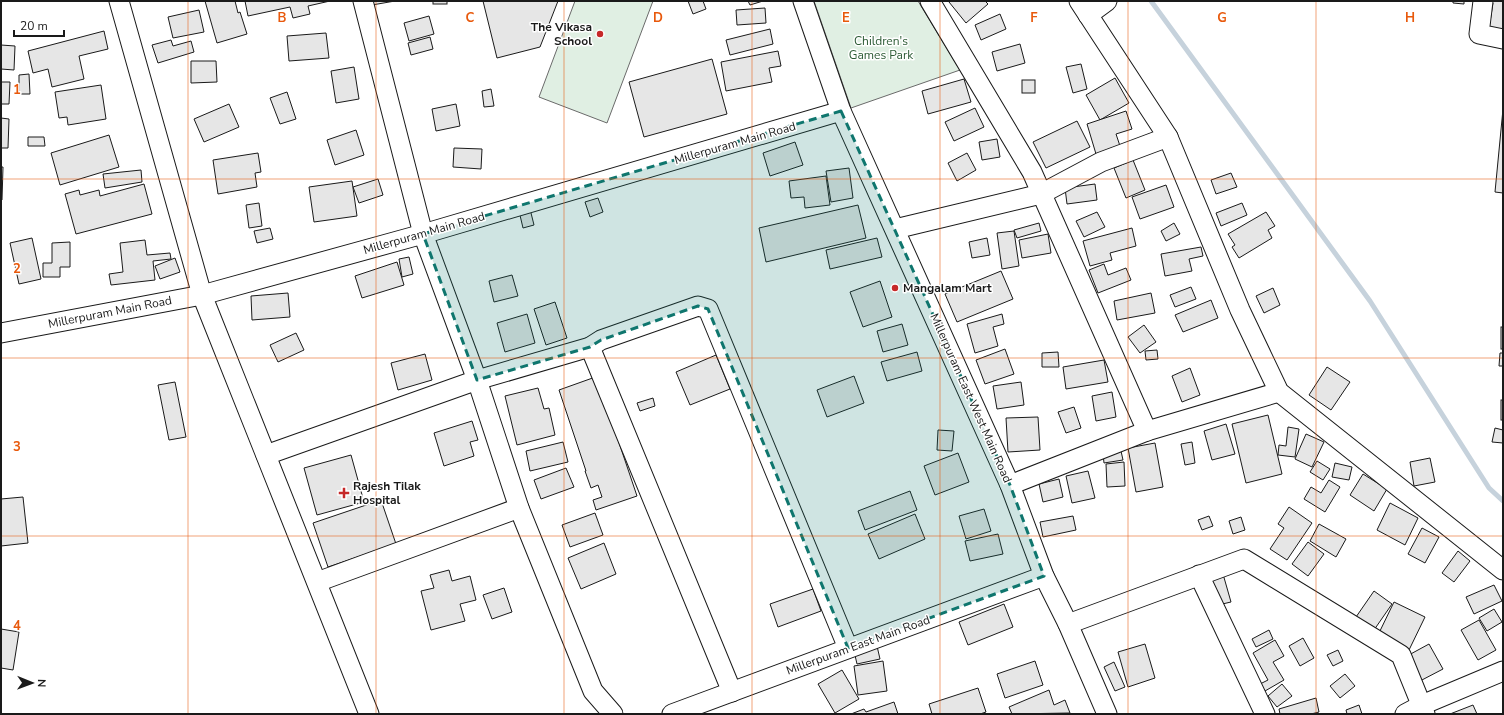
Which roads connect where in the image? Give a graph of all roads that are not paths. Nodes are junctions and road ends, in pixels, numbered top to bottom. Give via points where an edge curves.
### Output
1 (119, 1) edge
2 (363, 1) edge
3 (803, 1) edge
4 (930, 1) edge
5 (1107, 1) edge
6 (1483, 1) edge
7 (1084, 8) edge
8 (1503, 39) edge
9 (841, 111) junction
10 (1168, 137) junction
11 (1041, 194) junction
12 (895, 229) junction
13 (423, 234) junction
14 (202, 295) junction
15 (1, 333) edge
16 (590, 347) junction
17 (477, 380) junction
18 (1279, 392) junction
19 (1147, 431) junction
20 (266, 456) junction
21 (1010, 485) junction
22 (520, 508) junction
23 (1503, 570) edge
24 (1044, 576) junction
25 (1198, 576) junction
26 (317, 582) junction
27 (1068, 624) junction
28 (848, 648) junction
29 (1503, 671) edge
30 (732, 692) junction
31 (1423, 710) edge
32 (369, 714) edge
33 (613, 714) edge
34 (672, 714) edge
35 (1108, 714) edge
36 (1265, 714) edge
37 (1405, 714) edge

1 - 14 street
2 - 13 street
3 - 9 street, Millerpuram East West Main Road
4 - 11 street via 1032,172
5 - 7 street
6 - 8 street via 1479,34
7 - 10 street
9 - 12 street, Millerpuram East West Main Road
9 - 13 street, Millerpuram Main Road
10 - 11 street via 1101,162
10 - 18 street via 1240,310
11 - 12 street
11 - 19 street
12 - 21 street, Millerpuram East West Main Road
13 - 14 street, Millerpuram Main Road
13 - 17 street
14 - 15 street, Millerpuram Main Road
14 - 20 street
16 - 17 street
16 - 28 street via 601,340 698,306 708,309
16 - 30 street
17 - 20 street
17 - 22 street
18 - 19 street
18 - 23 street
19 - 21 street
20 - 26 street
21 - 24 street, Millerpuram East West Main Road
22 - 26 street
22 - 33 street via 593,691
24 - 27 street, Millerpuram East West Main Road
24 - 28 street, Millerpuram East Main Road
25 - 27 street
25 - 31 street via 1244,559 1401,655
25 - 36 street
26 - 32 street
27 - 35 street, Millerpuram East West Main Road
28 - 30 street, Millerpuram East Main Road
29 - 31 street
30 - 34 street, Millerpuram East Main Road
31 - 37 street

